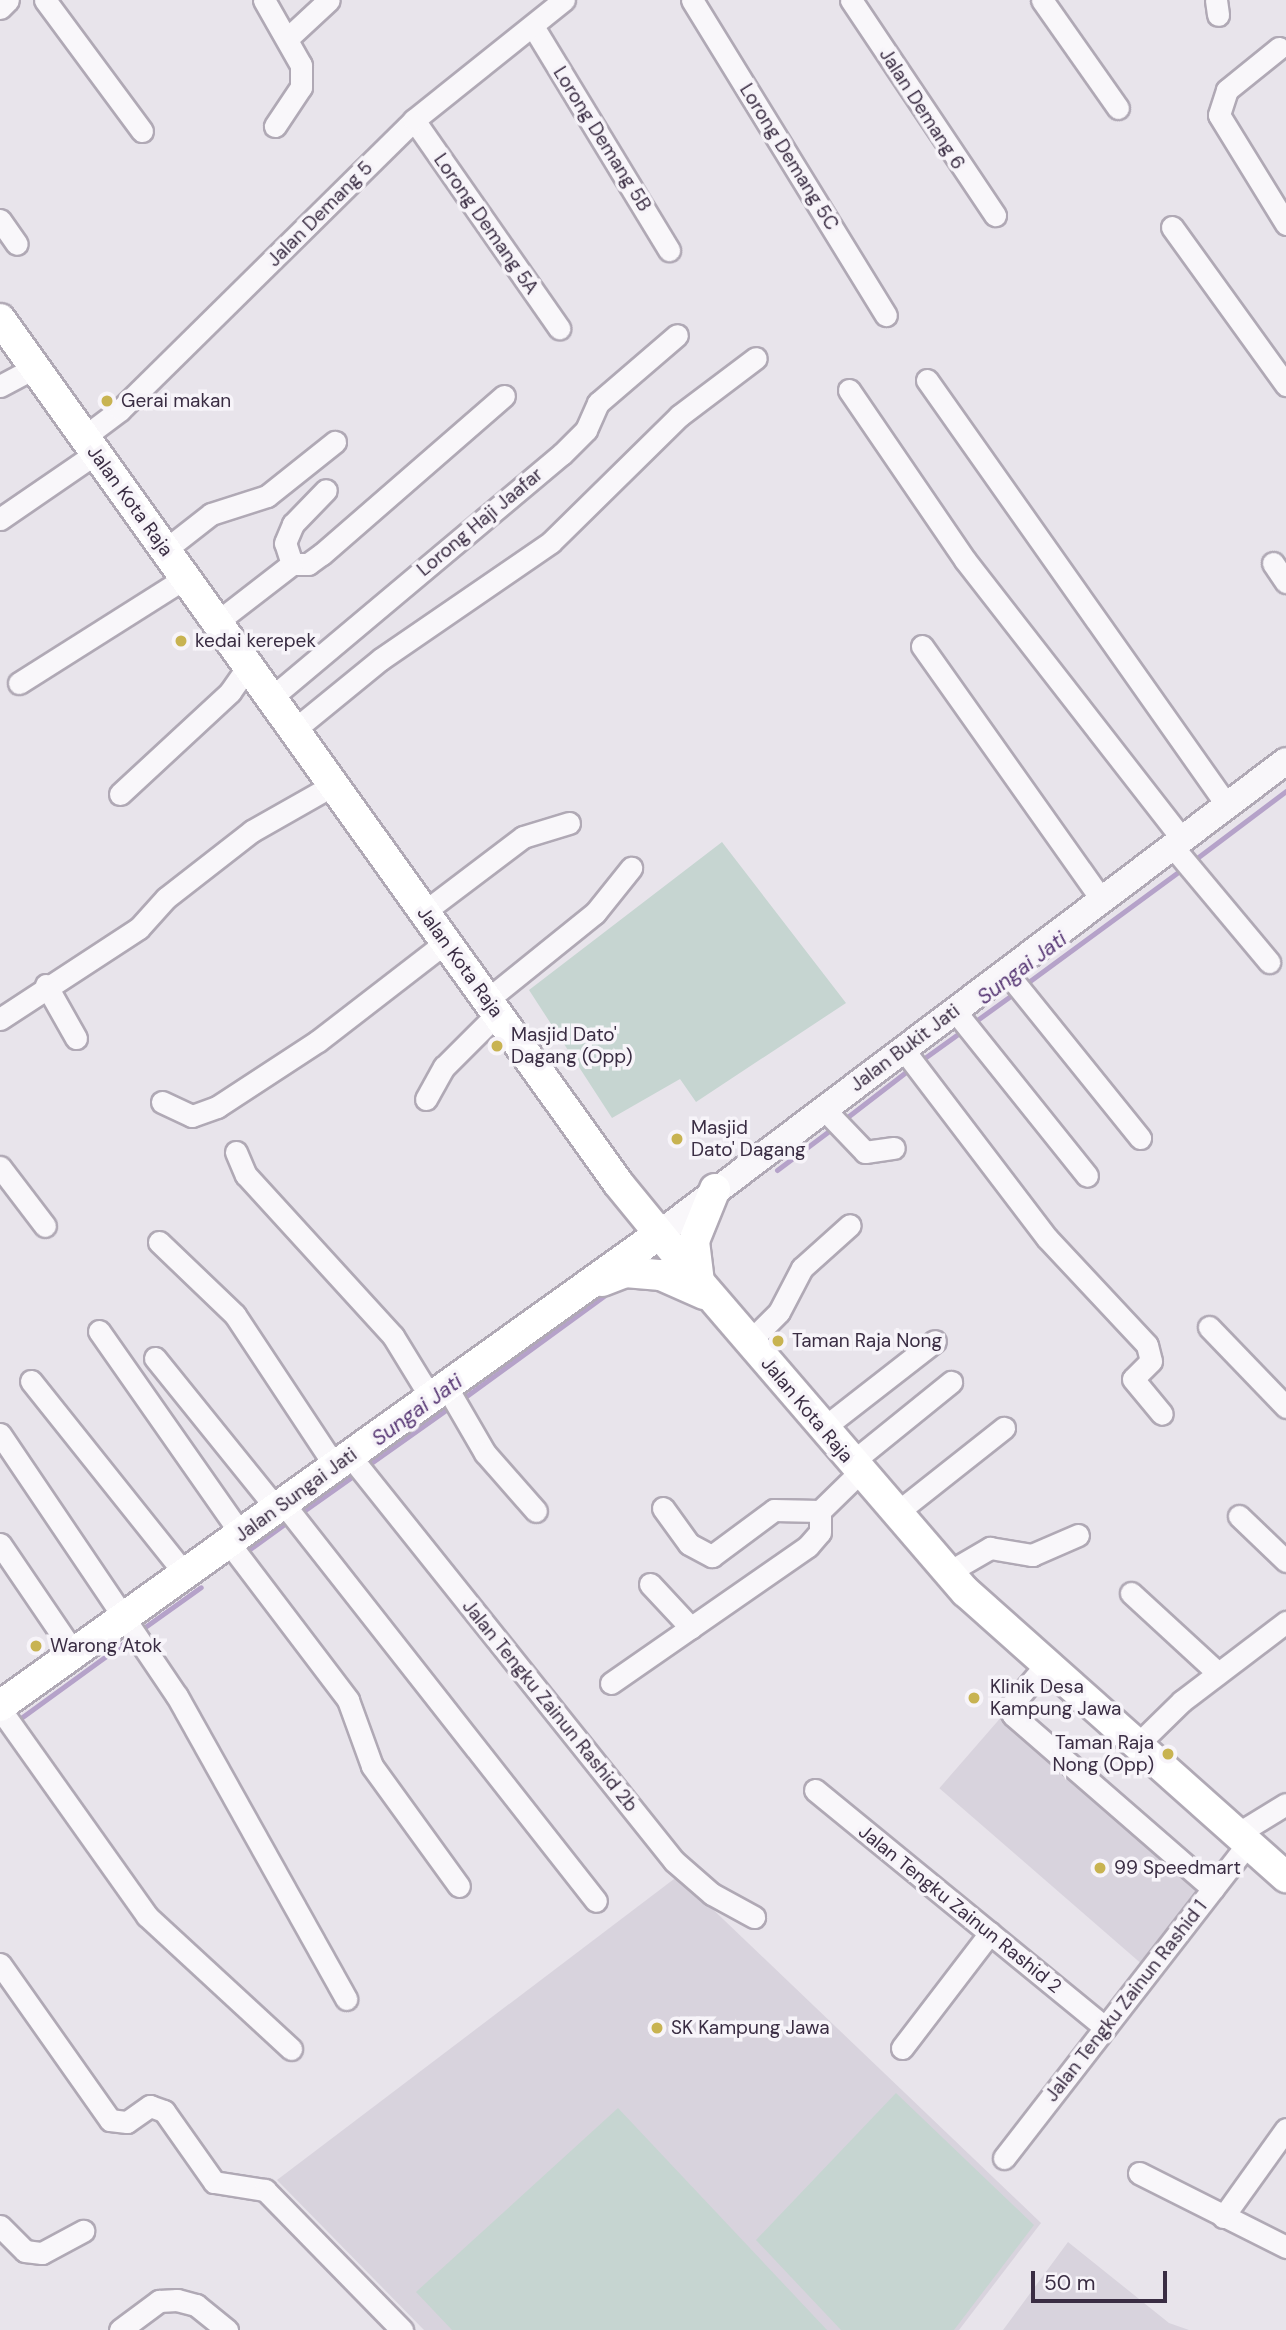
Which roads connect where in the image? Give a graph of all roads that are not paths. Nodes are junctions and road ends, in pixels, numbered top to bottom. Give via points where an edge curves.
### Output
1 (8, 0) edge
2 (45, 0) edge
3 (264, 0) edge
4 (329, 0) edge
5 (564, 0) edge
6 (692, 0) edge
7 (851, 0) edge
8 (1042, 0) edge
9 (0, 8) edge
10 (534, 28) junction
11 (289, 37) junction
12 (1279, 48) dead end
13 (1118, 108) dead end
14 (414, 120) junction
15 (275, 126) dead end
16 (142, 131) dead end
17 (995, 215) dead end
18 (0, 220) edge
19 (1286, 224) edge
20 (1172, 227) dead end
21 (17, 244) dead end
22 (669, 250) dead end
23 (886, 315) dead end
24 (0, 319) edge
25 (559, 328) dead end
26 (677, 335) dead end
27 (756, 358) dead end
28 (35, 368) junction
29 (927, 380) dead end
30 (1286, 385) edge
31 (0, 386) edge
32 (849, 390) dead end
33 (504, 396) dead end
34 (335, 442) dead end
35 (90, 445) junction
36 (326, 490) dead end
37 (0, 519) edge
38 (165, 550) junction
39 (292, 564) junction
40 (1273, 564) dead end
41 (185, 578) junction
42 (1286, 582) edge
43 (217, 622) junction
44 (922, 646) dead end
45 (248, 666) junction
46 (19, 683) dead end
47 (271, 698) junction
48 (294, 730) junction
49 (1283, 768) edge
50 (333, 785) junction
51 (120, 794) dead end
52 (1226, 804) junction
53 (569, 822) dead end
54 (1183, 854) junction
55 (631, 868) dead end
56 (1102, 900) junction
57 (424, 912) junction
58 (446, 942) junction
59 (1269, 962) dead end
60 (1014, 983) junction
61 (46, 985) junction
62 (492, 1007) junction
63 (0, 1019) edge
64 (964, 1021) junction
65 (76, 1038) dead end
66 (909, 1061) junction
67 (426, 1099) dead end
68 (162, 1102) dead end
69 (832, 1122) junction
70 (1140, 1138) dead end
71 (894, 1148) dead end
72 (236, 1152) dead end
73 (0, 1167) edge
74 (1087, 1175) dead end
75 (618, 1183) junction
76 (715, 1189) junction
77 (850, 1225) dead end
78 (45, 1226) dead end
79 (659, 1234) junction
80 (159, 1242) dead end
81 (705, 1289) junction
82 (581, 1290) junction
83 (1209, 1327) dead end
84 (99, 1331) dead end
85 (935, 1340) dead end
86 (749, 1342) junction
87 (155, 1358) dead end
88 (31, 1381) dead end
89 (951, 1382) dead end
90 (447, 1398) junction
91 (1286, 1408) edge
92 (1162, 1414) dead end
93 (1004, 1428) dead end
94 (822, 1429) junction
95 (0, 1434) edge
96 (352, 1465) junction
97 (855, 1468) junction
98 (663, 1508) dead end
99 (536, 1511) dead end
100 (820, 1511) junction
101 (286, 1512) junction
102 (895, 1514) junction
103 (1239, 1516) dead end
104 (1078, 1535) dead end
105 (235, 1538) junction
106 (0, 1544) edge
107 (1286, 1561) edge
108 (947, 1573) junction
109 (185, 1574) junction
110 (650, 1584) dead end
111 (1131, 1593) dead end
112 (1286, 1622) edge
113 (132, 1628) junction
114 (691, 1628) junction
115 (74, 1653) junction
116 (1044, 1667) junction
117 (1218, 1673) junction
118 (611, 1683) dead end
119 (5, 1715) edge
120 (1136, 1746) junction
121 (815, 1790) dead end
122 (1286, 1804) edge
123 (1242, 1839) junction
124 (1286, 1877) edge
125 (459, 1886) dead end
126 (1213, 1889) junction
127 (596, 1901) dead end
128 (754, 1917) dead end
129 (990, 1933) junction
130 (0, 1964) edge
131 (346, 1999) dead end
132 (1105, 2027) junction
133 (902, 2048) dead end
134 (292, 2049) dead end
135 (1286, 2129) edge
136 (1003, 2158) dead end
137 (1139, 2173) dead end
138 (1223, 2217) junction
139 (0, 2225) edge
140 (83, 2231) dead end
141 (1286, 2246) edge
142 (120, 2330) edge
143 (227, 2330) edge
144 (402, 2330) edge

1 - 9 street
2 - 16 street
3 - 11 street
4 - 11 street
5 - 10 street, Jalan Demang 5
6 - 23 street, Lorong Demang 5C
7 - 17 street, Jalan Demang 6
8 - 13 street
10 - 14 street, Jalan Demang 5
10 - 22 street, Lorong Demang 5B
11 - 15 street via 302,65 301,87
12 - 19 street via 1227,90 1219,115
14 - 25 street, Lorong Demang 5A
14 - 35 street, Jalan Demang 5
18 - 21 street
20 - 30 street
24 - 28 main road, Jalan Kota Raja
26 - 47 street, Lorong Haji Jaafar via 598,403 586,430 562,454
27 - 48 street via 680,416 551,542 381,659
28 - 31 street
28 - 35 main road, Jalan Kota Raja
29 - 52 street
32 - 54 street via 965,560
33 - 39 street via 322,554 309,564
34 - 38 street via 267,496 211,514
35 - 37 street, Jalan Demang 5
35 - 38 main road, Jalan Kota Raja
36 - 39 street via 293,524 285,543
38 - 41 main road, Jalan Kota Raja
39 - 43 street
40 - 42 street
41 - 43 main road, Jalan Kota Raja
41 - 46 street
43 - 45 main road, Jalan Kota Raja
44 - 56 street
45 - 47 main road, Jalan Kota Raja
45 - 51 street via 229,692
47 - 48 main road, Jalan Kota Raja
48 - 50 main road, Jalan Kota Raja
49 - 52 street, Jalan Bukit Jati
50 - 57 main road, Jalan Kota Raja
50 - 61 street via 252,831 166,898 139,928
52 - 54 street, Jalan Bukit Jati
53 - 57 street via 523,837
54 - 56 street, Jalan Bukit Jati
54 - 59 street
55 - 62 street via 595,913
56 - 60 street, Jalan Bukit Jati
57 - 58 main road, Jalan Kota Raja
58 - 62 main road, Jalan Kota Raja
58 - 68 street via 327,1035 217,1107 192,1116
60 - 64 street, Jalan Bukit Jati
60 - 70 street
61 - 63 street
61 - 65 street
62 - 67 street via 444,1067
62 - 75 main road, Jalan Kota Raja
64 - 66 street, Jalan Bukit Jati
64 - 74 street
66 - 69 street, Jalan Bukit Jati
66 - 92 street via 1046,1238 1147,1345 1151,1361 1133,1379
69 - 71 street via 865,1152
69 - 76 street, Jalan Bukit Jati
72 - 90 street via 246,1175
73 - 78 street
75 - 79 main road, Jalan Kota Raja
75 - 82 main road via 626,1230
76 - 79 street, Jalan Bukit Jati
76 - 81 main road via 694,1241
77 - 86 street via 802,1268 779,1312
79 - 81 main road, Jalan Kota Raja
79 - 82 main road, Jalan Sungai Jati
80 - 96 street, Jalan Tengku Zainun Rashid 2b via 235,1315
81 - 82 main road via 662,1276 625,1272
81 - 86 main road, Jalan Kota Raja
82 - 90 main road, Jalan Sungai Jati
83 - 91 street
84 - 105 street
85 - 94 street
86 - 94 main road, Jalan Kota Raja
87 - 101 street
88 - 109 street
89 - 97 street
90 - 96 main road, Jalan Sungai Jati
90 - 99 street via 485,1453
93 - 102 street
94 - 97 main road, Jalan Kota Raja
95 - 113 street
96 - 101 main road, Jalan Sungai Jati
96 - 128 street, Jalan Tengku Zainun Rashid 2b via 674,1861 712,1894
97 - 100 street
97 - 102 main road, Jalan Kota Raja
98 - 100 street via 690,1544 712,1556 774,1510
100 - 114 street via 820,1532 808,1546
101 - 105 main road, Jalan Sungai Jati
101 - 127 street
102 - 108 main road, Jalan Kota Raja
103 - 107 street
104 - 108 street via 1032,1556 990,1548
105 - 109 main road, Jalan Sungai Jati
105 - 125 street via 348,1700 372,1766
106 - 115 street
108 - 116 main road, Jalan Kota Raja
109 - 113 main road, Jalan Sungai Jati
110 - 114 street
111 - 117 street
112 - 117 street
113 - 115 main road, Jalan Sungai Jati
113 - 131 street via 239,1800
114 - 118 street
115 - 119 main road, Jalan Sungai Jati
116 - 120 main road, Jalan Kota Raja
116 - 126 street via 1009,1708
117 - 120 street
119 - 134 street via 147,1916
120 - 123 main road, Jalan Kota Raja
121 - 129 street, Jalan Tengku Zainun Rashid 2
122 - 123 street
123 - 124 main road, Jalan Kota Raja
123 - 126 street, Jalan Tengku Zainun Rashid 1
126 - 132 street, Jalan Tengku Zainun Rashid 1
129 - 132 street, Jalan Tengku Zainun Rashid 2
129 - 133 street
130 - 144 street via 110,2120 127,2122 150,2106 164,2111 214,2182 265,2190
132 - 136 street, Jalan Tengku Zainun Rashid 1
135 - 138 street
137 - 138 street
138 - 141 street
139 - 140 street via 25,2251 42,2253
142 - 143 street via 159,2301 177,2300 196,2305

